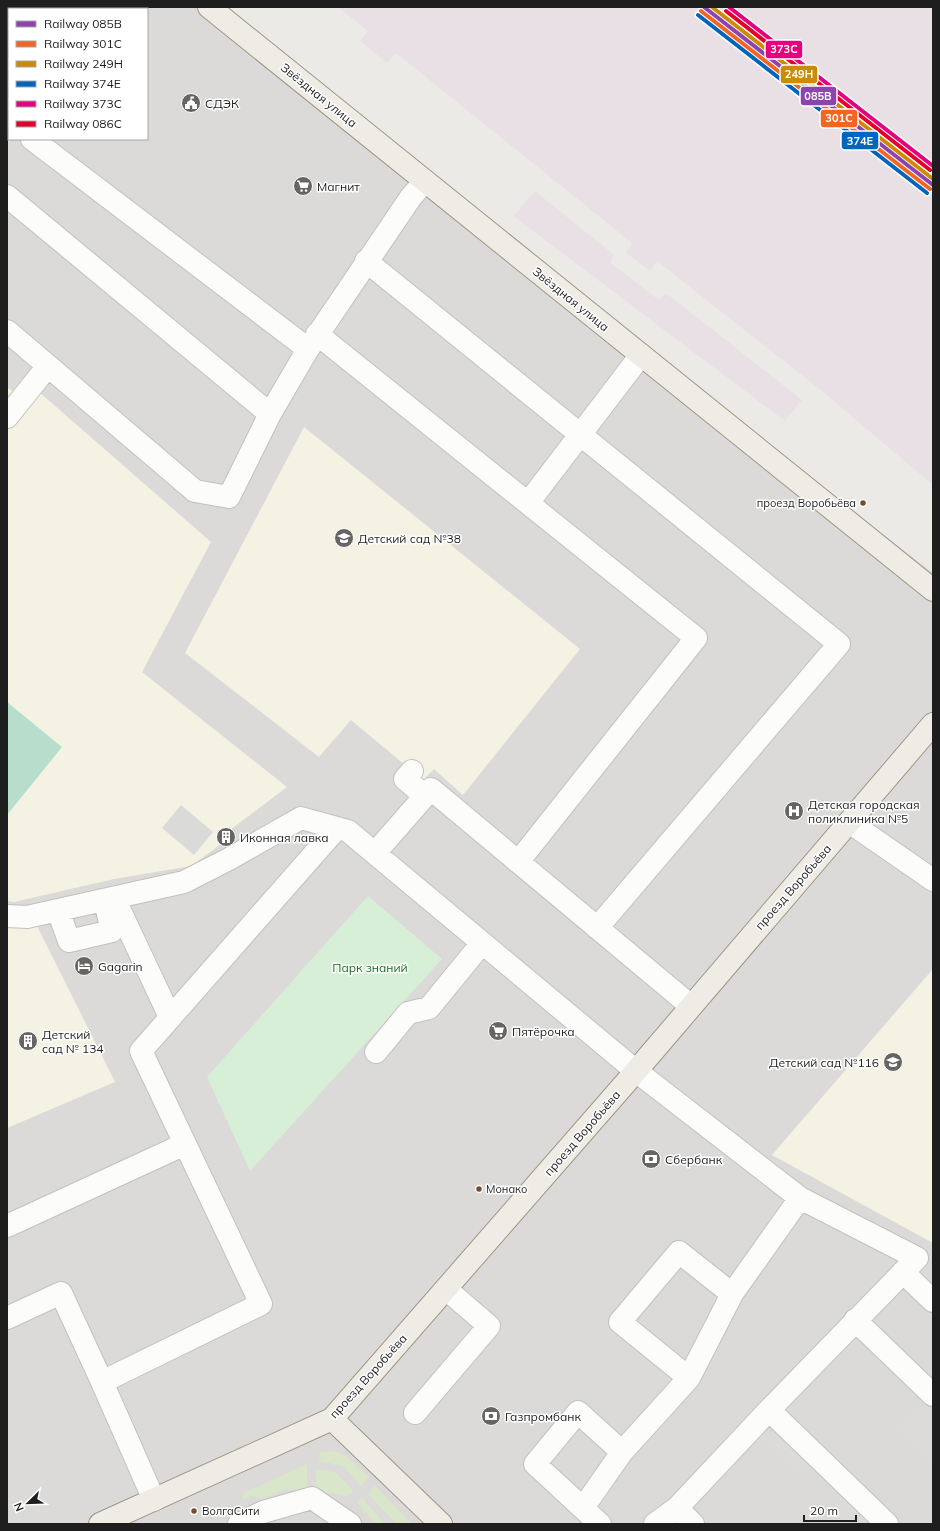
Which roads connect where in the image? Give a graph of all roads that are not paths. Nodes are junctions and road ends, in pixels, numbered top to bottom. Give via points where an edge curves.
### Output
1 (209, 7) edge
2 (33, 140) edge
3 (425, 181) junction
4 (7, 196) edge
5 (366, 261) junction
6 (7, 331) edge
7 (312, 341) junction
8 (641, 355) junction
9 (48, 366) junction
10 (270, 414) junction
11 (7, 417) edge
12 (581, 434) junction
13 (528, 503) junction
14 (933, 590) edge
15 (933, 724) edge
16 (412, 770) dead end
17 (425, 796) junction
18 (849, 822) junction
19 (337, 828) junction
20 (375, 853) junction
21 (518, 862) junction
22 (933, 880) edge
23 (110, 899) junction
24 (58, 910) junction
25 (7, 916) edge
26 (597, 928) junction
27 (482, 943) junction
28 (691, 1006) junction
29 (170, 1017) junction
30 (376, 1052) dead end
31 (636, 1071) junction
32 (185, 1144) junction
33 (800, 1198) junction
34 (7, 1226) edge
35 (918, 1265) edge
36 (446, 1289) junction
37 (732, 1294) junction
38 (933, 1301) edge
39 (7, 1318) edge
40 (855, 1320) junction
41 (689, 1378) junction
42 (102, 1382) junction
43 (933, 1395) edge
44 (769, 1410) junction
45 (415, 1413) dead end
46 (332, 1419) junction
47 (622, 1452) junction
48 (154, 1500) junction
49 (583, 1508) junction
50 (677, 1508) junction
51 (104, 1523) edge
52 (239, 1524) edge
53 (350, 1524) edge
54 (441, 1524) edge
55 (600, 1524) edge
56 (654, 1524) edge
57 (693, 1524) edge
58 (887, 1524) edge

1 - 3 main road, Звёздная улица
2 - 7 street
3 - 5 street
3 - 8 main road, Звёздная улица
4 - 10 street
5 - 7 street
5 - 12 street
6 - 9 street
7 - 10 street
7 - 13 street
8 - 12 street
8 - 14 main road, Звёздная улица
9 - 10 street via 195,491 230,497
9 - 11 street
12 - 13 street
12 - 26 street via 839,644
13 - 21 street via 696,638
15 - 18 main road, проезд Воробьёва
16 - 17 street via 405,779
17 - 20 street
17 - 21 street via 431,789
18 - 22 street
18 - 28 main road, проезд Воробьёва
19 - 20 street via 348,831
19 - 23 street via 301,818 184,882
19 - 29 street
20 - 27 street
21 - 26 street
23 - 24 street
23 - 24 street via 112,931 69,941
23 - 29 street
24 - 25 street via 26,917
26 - 28 street
27 - 30 street via 429,1008 408,1013
27 - 31 street
28 - 31 main road, проезд Воробьёва
29 - 32 street via 141,1051
31 - 33 street
31 - 36 main road, проезд Воробьёва
32 - 34 street
32 - 42 street via 262,1304
33 - 35 street
33 - 37 street
35 - 38 street
35 - 40 street
36 - 45 street via 489,1326
36 - 46 main road, проезд Воробьёва
37 - 41 street
37 - 41 street via 679,1252 620,1322
39 - 42 street via 61,1293
40 - 43 street
40 - 44 street
41 - 47 street
42 - 48 street
44 - 50 street
44 - 58 street
46 - 48 main road, проезд Воробьёва
46 - 54 main road
47 - 49 street
47 - 49 street via 578,1412 535,1464
48 - 51 main road, проезд Воробьёва
49 - 55 street
50 - 56 street
50 - 57 street
52 - 53 street via 263,1512 312,1498

